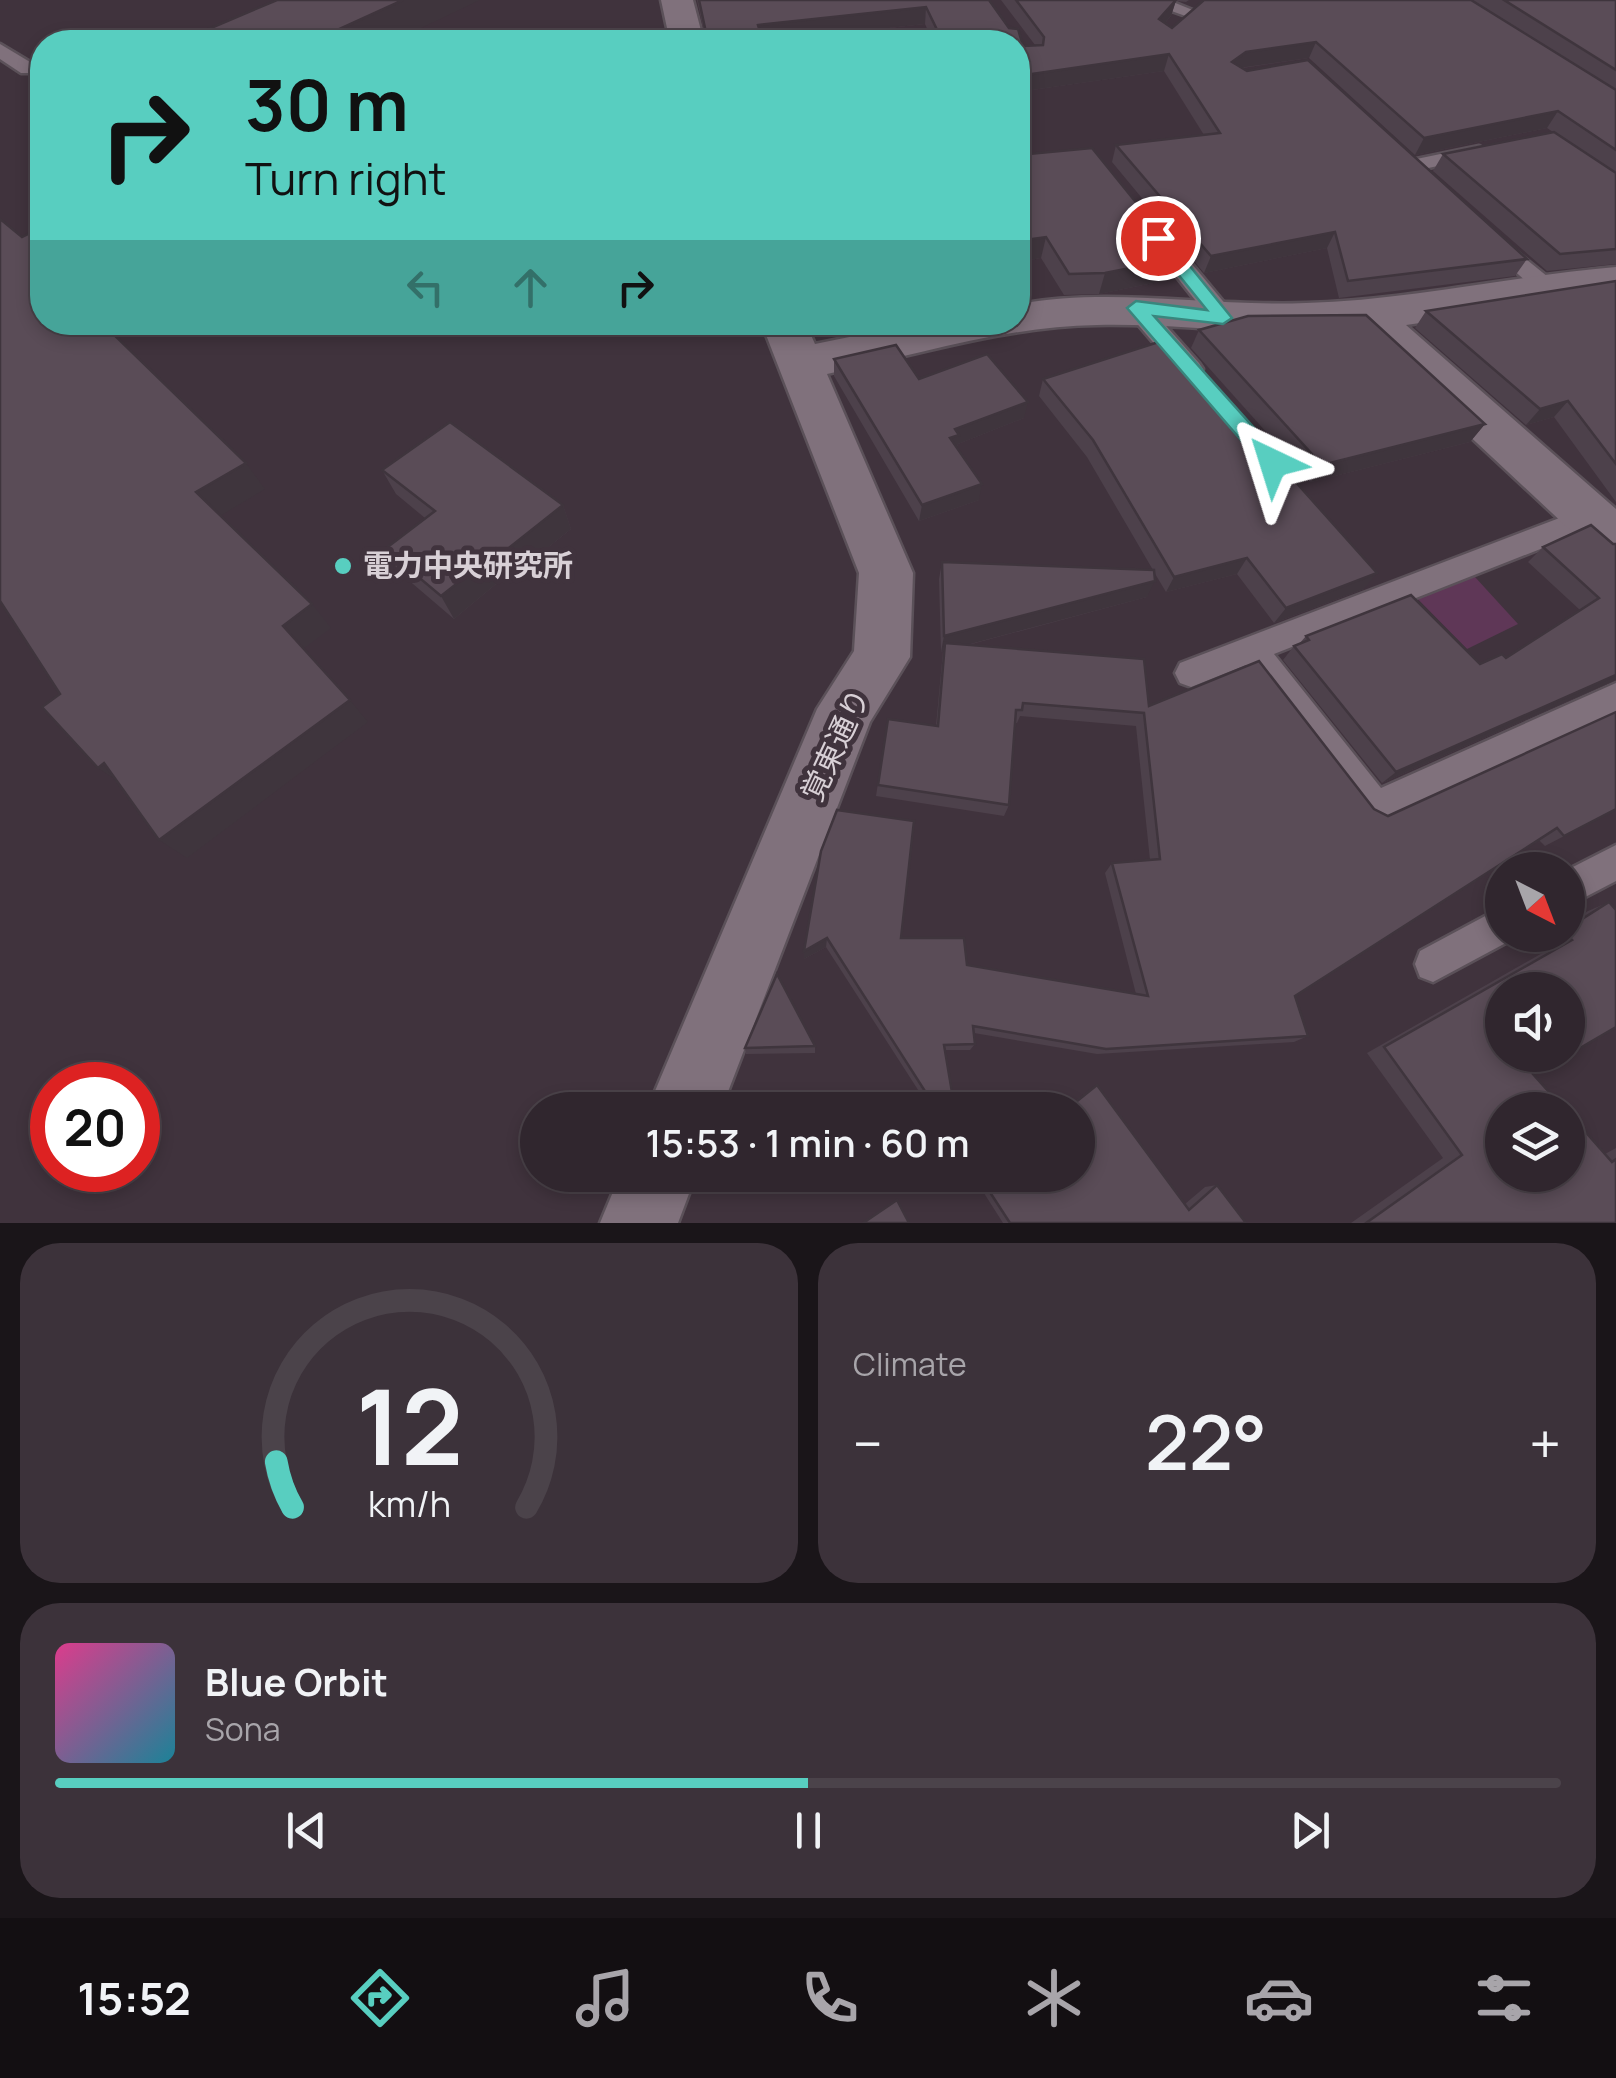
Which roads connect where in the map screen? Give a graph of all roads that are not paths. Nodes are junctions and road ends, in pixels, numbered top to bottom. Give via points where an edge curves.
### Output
1 (677, 0) edge
2 (1150, 0) edge
3 (1191, 12) edge
4 (684, 30) edge
5 (0, 50) edge
6 (28, 70) dead end
7 (1496, 149) edge
8 (1436, 190) edge
9 (1141, 216) edge
10 (1477, 226) edge
11 (1616, 281) edge
12 (1545, 286) junction
13 (1136, 308) junction
14 (1366, 314) junction
15 (1030, 316) edge
16 (1223, 318) junction
17 (876, 335) edge
18 (790, 344) edge
19 (1210, 391) edge
20 (1604, 528) edge
21 (1250, 649) junction
22 (1191, 672) dead end
23 (1616, 698) edge
24 (1616, 862) edge
25 (1585, 879) edge
26 (1485, 935) edge
27 (1433, 964) dead end
28 (691, 1092) edge
29 (651, 1192) edge
30 (639, 1223) edge

1 - 4 street
2 - 3 lane
5 - 6 lane
7 - 8 lane via 1402,160
9 - 16 lane
10 - 12 lane
11 - 12 street
12 - 14 street
13 - 15 street via 1074,307
13 - 16 street
13 - 19 lane
14 - 16 street
14 - 20 street
17 - 18 street
18 - 28 street, 覚東通り via 886,573 882,657 846,709
20 - 21 lane
21 - 22 lane
21 - 23 lane via 1376,807
24 - 25 lane
26 - 27 lane
29 - 30 street

